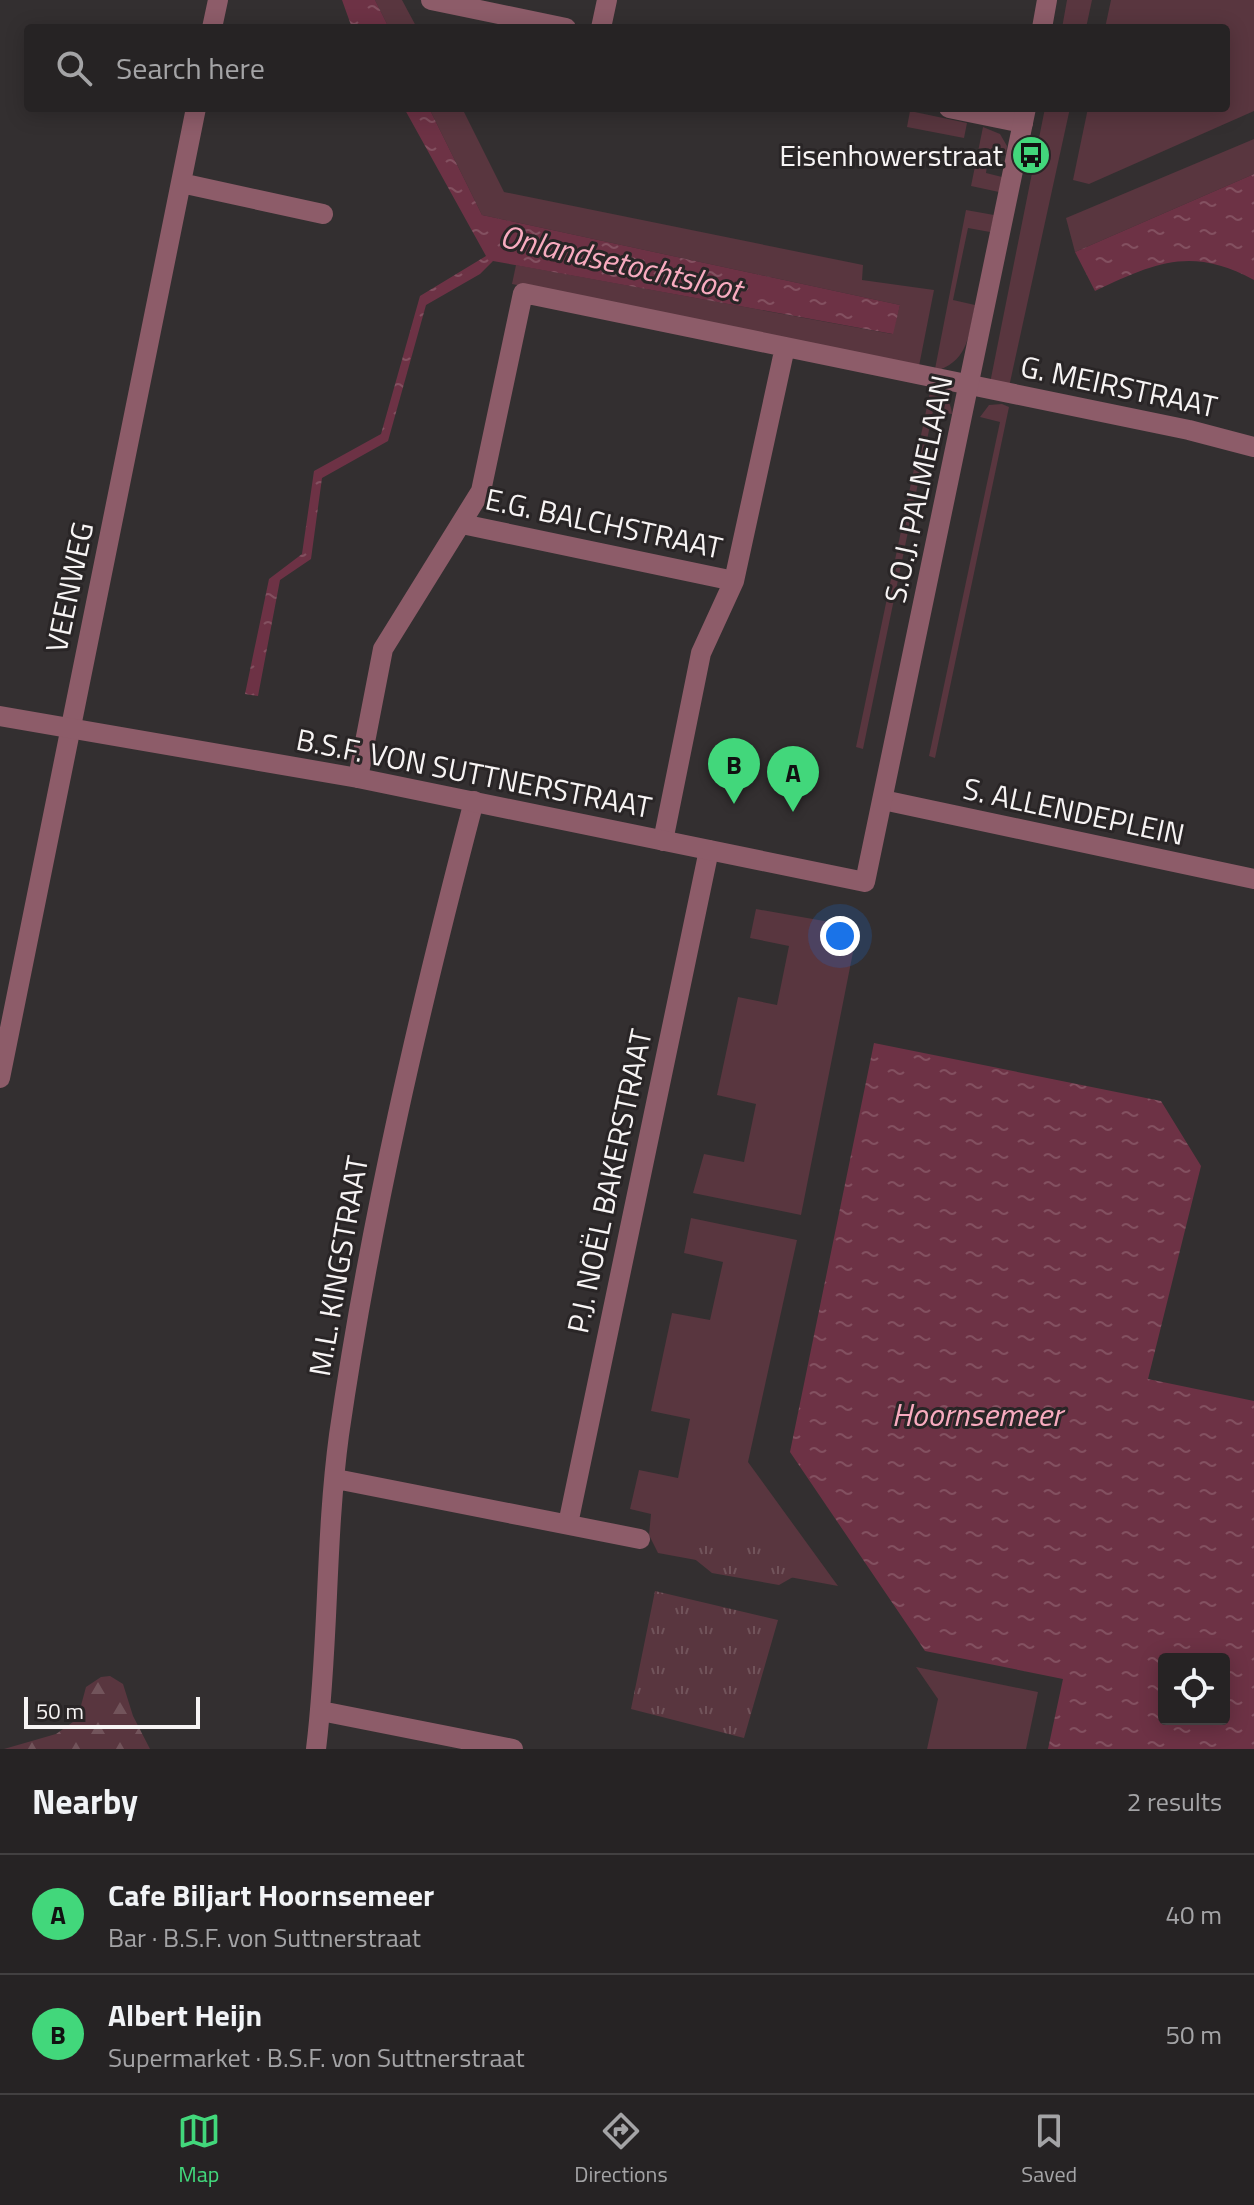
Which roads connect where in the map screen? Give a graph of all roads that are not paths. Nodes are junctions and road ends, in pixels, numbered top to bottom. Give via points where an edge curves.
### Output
1 (218, 0) edge
2 (431, 0) edge
3 (607, 0) edge
4 (1047, 0) edge
5 (213, 24) edge
6 (547, 24) edge
7 (602, 24) edge
8 (1043, 24) edge
9 (195, 112) edge
10 (986, 112) edge
11 (1024, 116) edge
12 (181, 183) junction
13 (323, 214) dead end
14 (785, 347) junction
15 (970, 386) junction
16 (1254, 447) edge
17 (462, 524) junction
18 (734, 581) junction
19 (0, 716) edge
20 (70, 729) junction
21 (358, 778) junction
22 (883, 800) junction
23 (474, 801) junction
24 (663, 841) junction
25 (709, 850) junction
26 (1254, 879) edge
27 (865, 882) joint
28 (0, 1078) edge
29 (336, 1479) junction
30 (568, 1524) junction
31 (640, 1539) dead end
32 (321, 1711) junction
33 (316, 1749) edge
34 (513, 1749) edge

1 - 5 street
2 - 6 street
3 - 7 street
4 - 8 street
9 - 12 street, VEENWEG
10 - 11 street
11 - 15 street, S.O.J. PALMELAAN
12 - 13 street
12 - 20 street, VEENWEG
14 - 15 street, E.G. BALCHSTRAAT
14 - 17 street, E.G. BALCHSTRAAT via 523,293 481,491
14 - 18 street, E.G. BALCHSTRAAT
15 - 16 street, G. MEIRSTRAAT
15 - 22 street, S.O.J. PALMELAAN
17 - 18 street, E.G. BALCHSTRAAT
17 - 21 street, E.G. BALCHSTRAAT via 383,649
18 - 24 street, E.G. BALCHSTRAAT via 701,653
19 - 20 street, B.S.F. VON SUTTNERSTRAAT
20 - 21 street, B.S.F. VON SUTTNERSTRAAT
20 - 28 street, VEENWEG
21 - 23 street, B.S.F. VON SUTTNERSTRAAT
22 - 26 street, S. ALLENDEPLEIN
22 - 27 street, S.O.J. PALMELAAN
23 - 24 street, B.S.F. VON SUTTNERSTRAAT
23 - 29 street, M.L. KINGSTRAAT via 390,1140
24 - 25 street, B.S.F. VON SUTTNERSTRAAT
25 - 27 street, B.S.F. VON SUTTNERSTRAAT
25 - 30 street, P.J. NOËL BAKERSTRAAT
29 - 30 street
29 - 32 street, M.L. KINGSTRAAT
30 - 31 street
32 - 33 street, M.L. KINGSTRAAT
32 - 34 street

